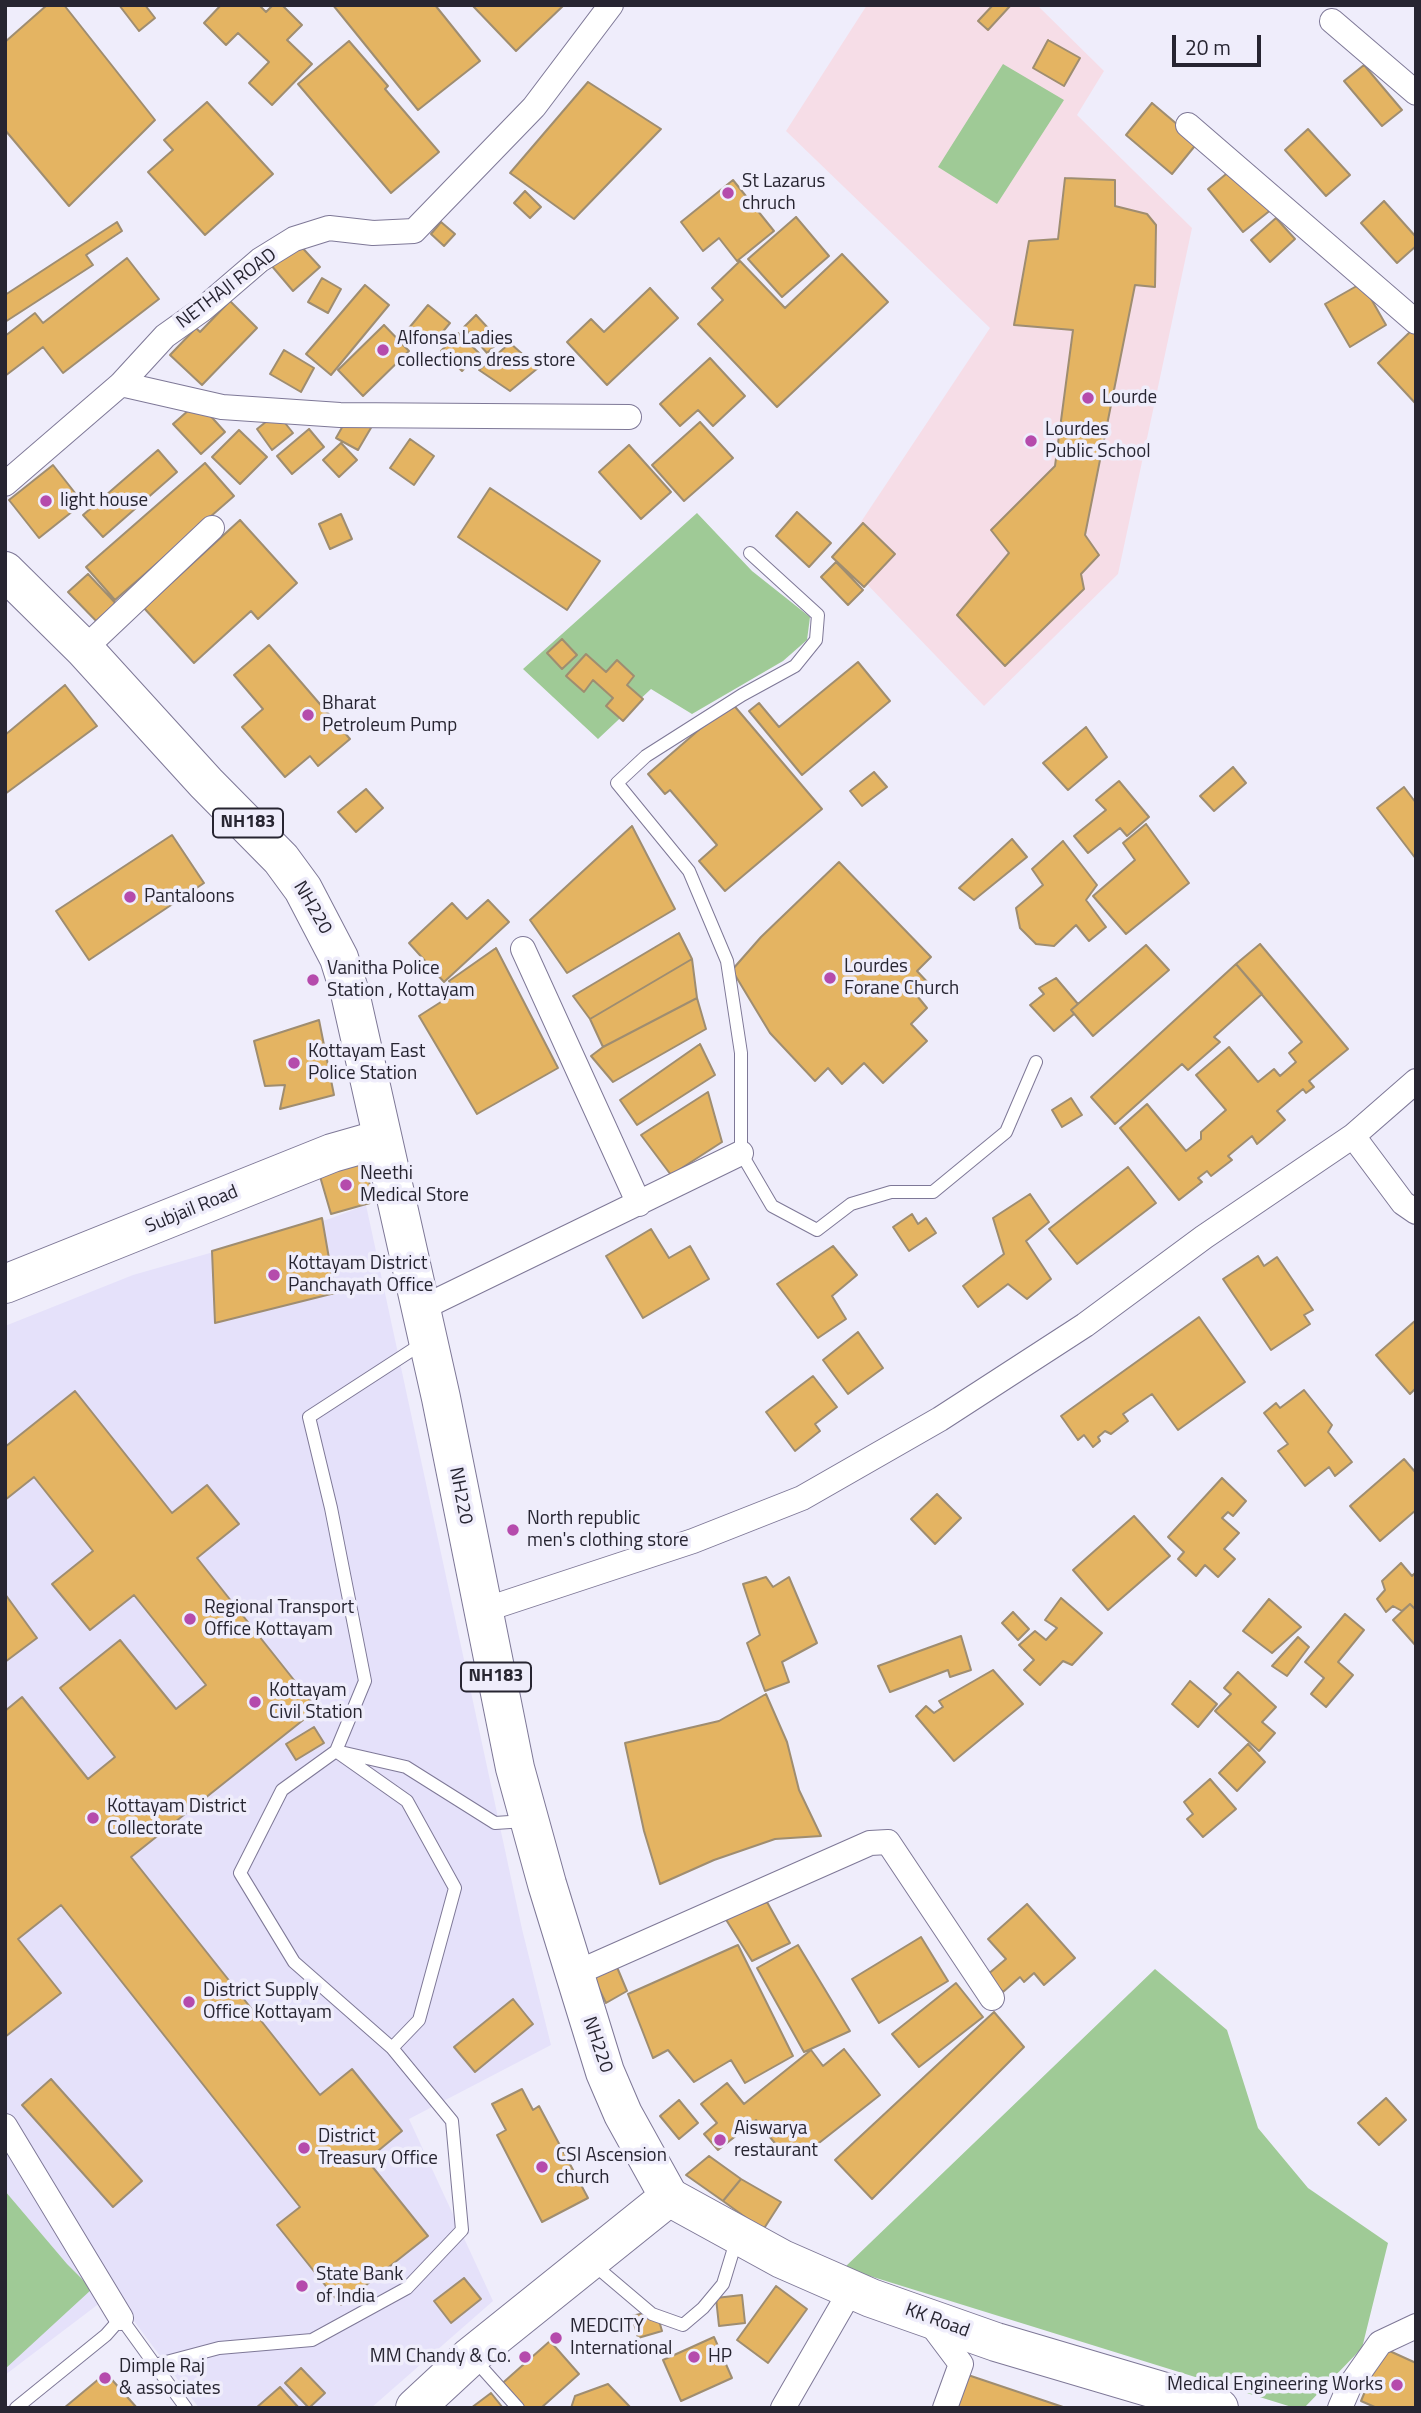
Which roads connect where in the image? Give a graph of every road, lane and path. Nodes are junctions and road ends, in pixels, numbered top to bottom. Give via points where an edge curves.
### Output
1 (611, 5) edge
2 (1332, 21) dead end
3 (1416, 93) edge
4 (1188, 125) dead end
5 (1416, 322) edge
6 (121, 384) junction
7 (629, 417) dead end
8 (5, 484) edge
9 (212, 528) dead end
10 (750, 554) dead end
11 (5, 571) edge
12 (84, 649) junction
13 (523, 949) dead end
14 (1036, 1062) dead end
15 (1416, 1081) edge
16 (1353, 1136) junction
17 (381, 1139) junction
18 (740, 1153) junction
19 (639, 1204) junction
20 (1416, 1212) edge
21 (5, 1284) edge
22 (424, 1325) junction
23 (484, 1610) junction
24 (336, 1751) junction
25 (529, 1821) junction
26 (574, 1974) junction
27 (992, 1998) dead end
28 (392, 2048) junction
29 (5, 2126) edge
30 (669, 2197) junction
31 (738, 2234) junction
32 (589, 2261) junction
33 (851, 2290) junction
34 (925, 2316) junction
35 (121, 2318) junction
36 (1416, 2326) edge
37 (471, 2356) junction
38 (155, 2365) junction
39 (16, 2408) edge
40 (186, 2408) edge
41 (415, 2408) edge
42 (518, 2408) edge
43 (783, 2408) edge
44 (945, 2408) edge
45 (1220, 2408) edge
46 (1340, 2408) edge

1 - 6 street, NETHAJI ROAD via 534,107 414,231 329,228 294,239 260,260 164,336
2 - 3 street
4 - 5 street
6 - 7 street via 222,407 340,415
6 - 8 street, NETHAJI ROAD
9 - 12 street
10 - 18 lane via 818,615 816,640 795,666 646,756 617,783 689,871 727,961 741,1053
11 - 12 main road, NH220 / NH183
12 - 17 main road, NH220 / NH183 via 205,783 266,842 303,890 339,958 350,993
13 - 19 street
14 - 18 lane via 1006,1132 933,1192 891,1192 851,1204 817,1230 772,1206
15 - 16 street
16 - 20 street
16 - 23 street via 1085,1325 940,1419 802,1498 693,1541
17 - 21 main road, Subjail Road via 332,1153
17 - 22 main road, NH220 / NH183
18 - 19 street
19 - 22 street
22 - 23 main road, NH220 / NH183
22 - 24 lane via 309,1417 365,1681
23 - 25 main road, NH220 / NH183 via 514,1768
24 - 25 lane via 406,1768 495,1823
24 - 28 lane via 407,1801 455,1888 419,2020
24 - 28 lane via 282,1790 240,1873 294,1962
25 - 26 main road, NH220 / NH183
26 - 27 street via 870,1843 888,1842
26 - 30 main road, NH220 / NH183 via 614,2093
28 - 38 lane via 452,2121 462,2230 407,2288 312,2340 219,2348
29 - 35 street
30 - 31 main road, KK Road
30 - 32 main road
31 - 32 lane via 723,2284 683,2325 652,2314
31 - 33 main road, KK Road
32 - 37 main road
33 - 34 main road, KK Road
33 - 43 street
34 - 44 street via 961,2364
34 - 45 main road, KK Road via 996,2342
35 - 38 lane
35 - 39 lane
36 - 46 street via 1380,2343
37 - 41 main road
37 - 42 lane
38 - 40 lane

